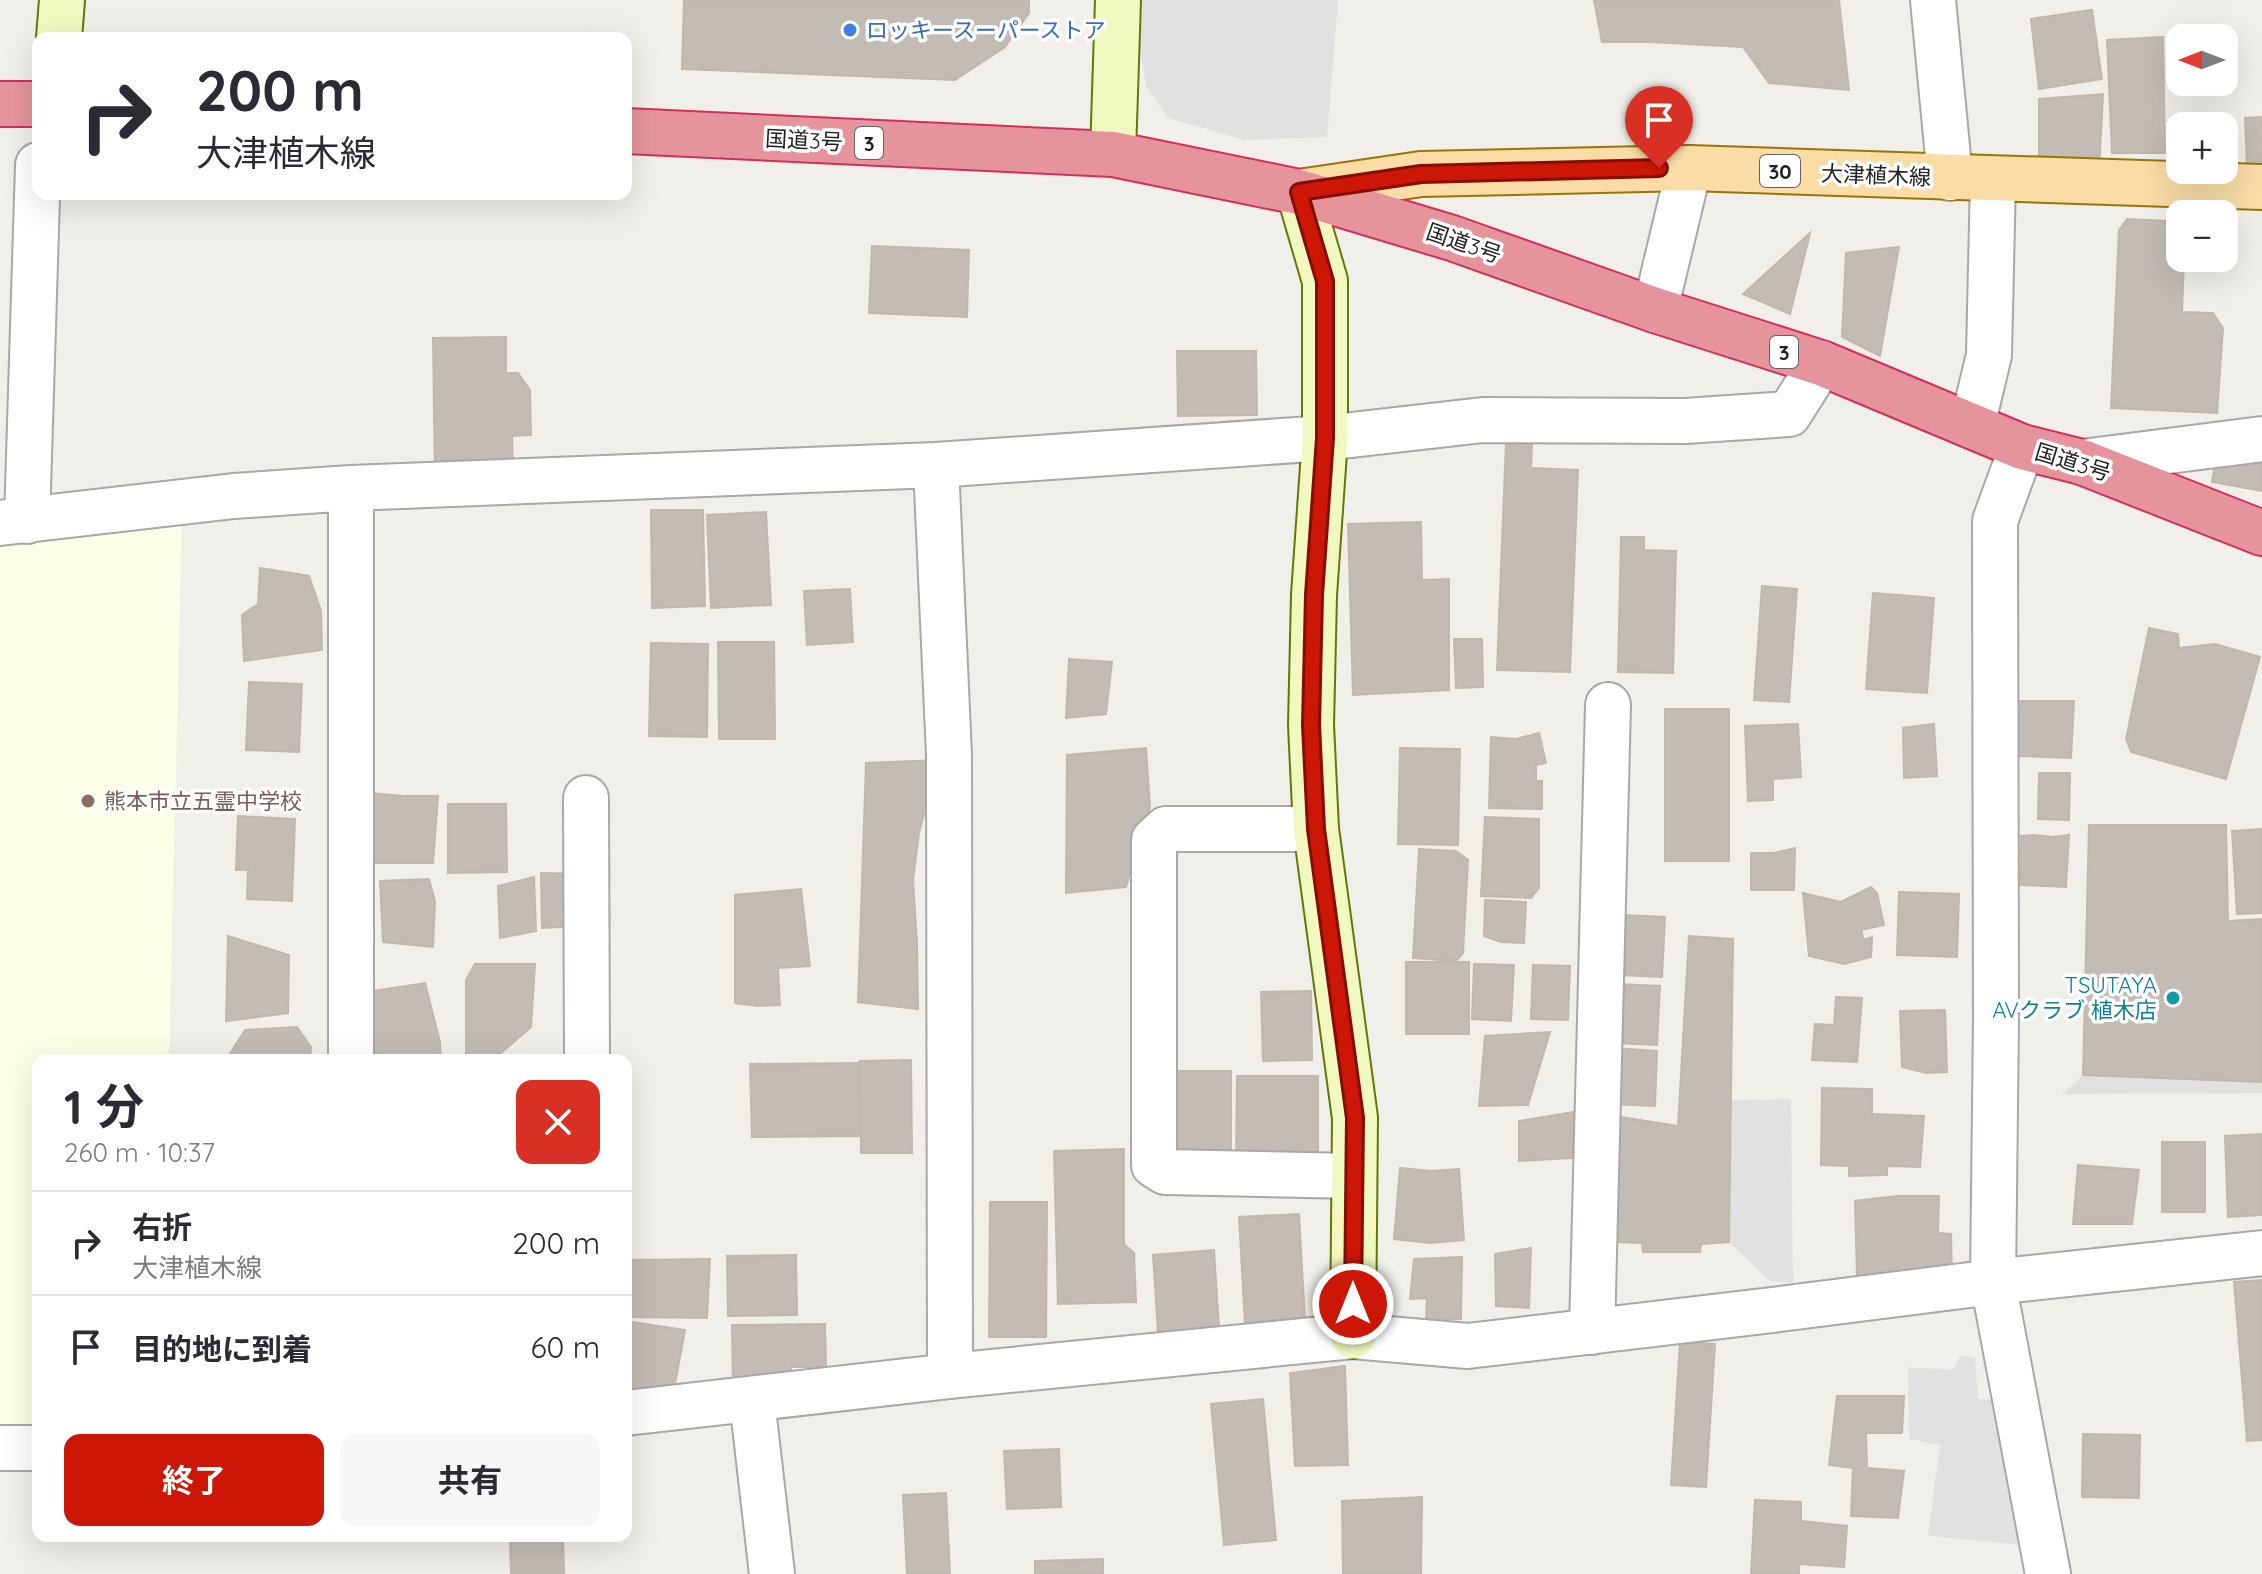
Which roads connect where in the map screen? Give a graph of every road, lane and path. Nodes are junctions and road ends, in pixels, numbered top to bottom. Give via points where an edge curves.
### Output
1 (62, 0) edge
2 (1118, 0) edge
3 (1933, 0) edge
4 (59, 32) edge
5 (0, 104) edge
6 (32, 104) edge
7 (632, 131) edge
8 (1113, 154) junction
9 (1689, 168) junction
10 (1950, 178) junction
11 (1993, 179) junction
12 (2262, 187) edge
13 (1299, 192) junction
14 (36, 200) edge
15 (1655, 310) junction
16 (1821, 363) junction
17 (1972, 426) junction
18 (1325, 438) junction
19 (2262, 439) edge
20 (2022, 447) junction
21 (2082, 462) junction
22 (936, 465) junction
23 (351, 488) junction
24 (13, 522) edge
25 (2262, 533) edge
26 (1608, 705) dead end
27 (586, 798) dead end
28 (1316, 829) junction
29 (351, 1054) edge
30 (587, 1054) edge
31 (1354, 1176) junction
32 (2262, 1253) edge
33 (1993, 1282) junction
34 (1592, 1332) junction
35 (1353, 1336) junction
36 (950, 1376) junction
37 (752, 1400) junction
38 (632, 1412) edge
39 (0, 1448) edge
40 (32, 1448) edge
41 (772, 1574) edge
42 (2048, 1574) edge

1 - 4 street
2 - 8 street
3 - 10 street
5 - 6 highway
7 - 8 highway, 国道3号 / 3
8 - 13 highway, 国道3号 / 3
9 - 10 main road, 大津植木線 / 30
9 - 13 main road, 大津植木線 / 30 via 1421,174
9 - 15 street
10 - 11 main road, 大津植木線 / 30
11 - 12 main road, 大津植木線 / 30
11 - 17 street via 1989,355
13 - 15 highway, 国道3号 / 3 via 1452,238
13 - 18 street via 1325,281
14 - 24 street
15 - 16 highway, 国道3号 / 3
16 - 17 highway, 国道3号 / 3
16 - 18 street via 1789,414 1685,421 1483,420
17 - 20 highway, 国道3号 / 3
18 - 22 street
18 - 28 street via 1314,595
19 - 21 street
20 - 21 highway, 国道3号 / 3
20 - 33 street via 1995,521
21 - 25 highway, 国道3号 / 3
22 - 23 street
22 - 36 street via 949,755
23 - 24 street
23 - 29 street
26 - 34 street
27 - 30 street
28 - 31 street via 1355,1118
28 - 31 street via 1166,829 1154,840 1154,1165 1165,1172
31 - 35 street
32 - 33 street
33 - 34 street
33 - 42 street
34 - 35 street via 1468,1346
35 - 36 street
36 - 37 street
37 - 38 street
37 - 41 street
39 - 40 street

